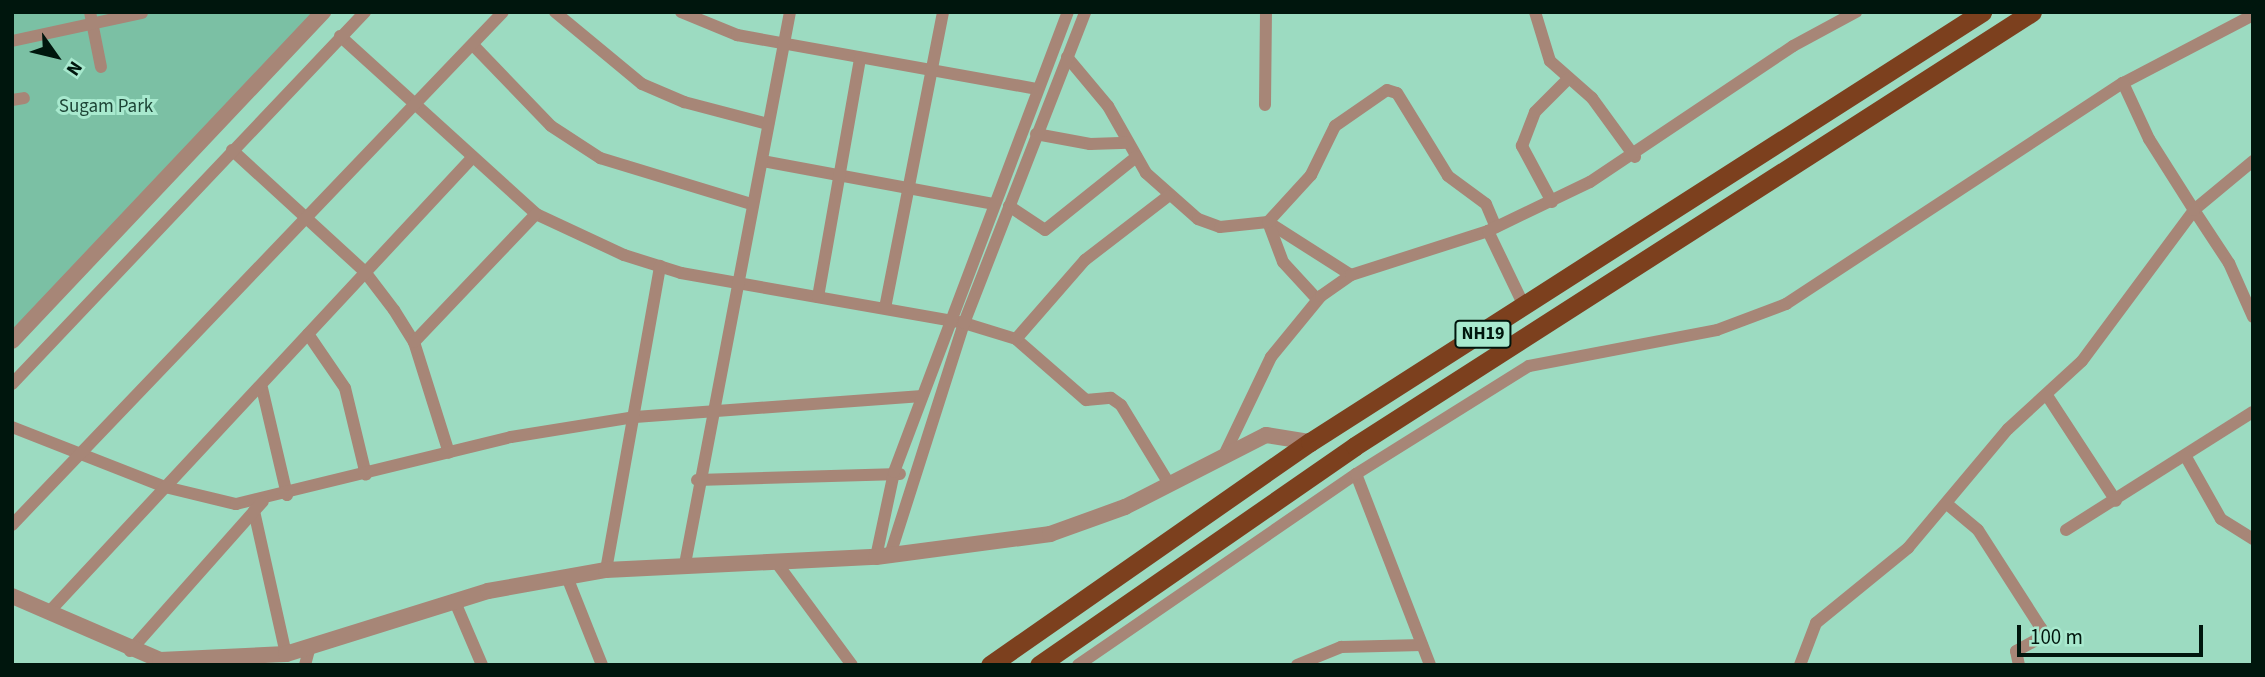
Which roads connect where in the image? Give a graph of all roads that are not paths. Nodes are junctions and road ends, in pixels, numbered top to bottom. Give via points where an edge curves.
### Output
1 (323, 12) edge
2 (365, 12) edge
3 (503, 12) edge
4 (555, 12) edge
5 (681, 12) edge
6 (790, 12) edge
7 (943, 12) edge
8 (1053, 12) edge
9 (1266, 12) edge
10 (1535, 12) edge
11 (1856, 12) edge
12 (1982, 12) edge
13 (2032, 12) edge
14 (1068, 13) edge
15 (2253, 15) edge
16 (142, 16) edge
17 (1084, 16) edge
18 (91, 18) edge
19 (340, 36) junction
20 (12, 41) edge
21 (784, 44) junction
22 (473, 46) junction
23 (1067, 57) junction
24 (860, 58) junction
25 (101, 67) dead end
26 (935, 70) junction
27 (1568, 79) junction
28 (2123, 83) junction
29 (1037, 89) junction
30 (1265, 105) dead end
31 (418, 106) junction
32 (768, 124) junction
33 (1036, 134) junction
34 (1128, 142) junction
35 (232, 150) junction
36 (1136, 157) junction
37 (1635, 157) junction
38 (471, 159) junction
39 (762, 161) junction
40 (2253, 161) edge
41 (841, 177) junction
42 (911, 188) junction
43 (1168, 195) junction
44 (1552, 202) junction
45 (751, 204) junction
46 (993, 204) junction
47 (1009, 206) junction
48 (2194, 209) junction
49 (536, 214) junction
50 (308, 216) junction
51 (1268, 222) junction
52 (1492, 229) junction
53 (660, 267) junction
54 (365, 272) junction
55 (1351, 275) junction
56 (735, 281) junction
57 (818, 297) junction
58 (1317, 299) junction
59 (885, 308) junction
60 (1525, 308) junction
61 (2253, 317) edge
62 (949, 320) junction
63 (964, 323) junction
64 (308, 334) junction
65 (1016, 340) junction
66 (12, 341) edge
67 (414, 342) junction
68 (12, 384) edge
69 (262, 388) junction
70 (922, 396) junction
71 (2048, 397) junction
72 (711, 409) junction
73 (2253, 412) edge
74 (635, 417) junction
75 (12, 426) edge
76 (1310, 442) junction
77 (1226, 451) junction
78 (82, 453) junction
79 (449, 453) junction
80 (2186, 457) junction
81 (894, 472) junction
82 (1356, 474) junction
83 (366, 475) junction
84 (909, 477) junction
85 (697, 480) junction
86 (1168, 482) junction
87 (165, 487) junction
88 (287, 495) junction
89 (2116, 501) junction
90 (1947, 504) junction
91 (258, 506) junction
92 (12, 525) edge
93 (2066, 530) dead end
94 (2253, 539) edge
95 (883, 556) junction
96 (776, 562) junction
97 (685, 564) junction
98 (606, 570) junction
99 (567, 577) junction
100 (12, 596) edge
101 (455, 602) junction
102 (48, 613) junction
103 (1422, 645) junction
104 (130, 651) junction
105 (286, 654) junction
106 (307, 657) edge
107 (482, 665) edge
108 (602, 665) edge
109 (852, 665) edge
110 (990, 665) edge
111 (1039, 665) edge
112 (1079, 665) edge
113 (1297, 665) edge
114 (1430, 665) edge
115 (1800, 665) edge
116 (2019, 665) edge

1 - 66 street
2 - 19 street
3 - 22 street
4 - 32 street via 642,84 684,103
5 - 21 street via 737,36
6 - 21 street
7 - 26 street
8 - 14 street
9 - 30 street
10 - 27 street via 1550,61
11 - 37 street via 1793,46
12 - 60 highway, NH19
13 - 111 highway, NH19 via 1355,446
14 - 17 street
14 - 29 street
15 - 28 street
16 - 18 street
17 - 23 street
18 - 20 street
18 - 25 street
19 - 31 street
19 - 35 street
21 - 24 street
21 - 32 street
22 - 31 street
22 - 45 street via 551,126 600,158
23 - 33 street
23 - 34 street via 1108,106
24 - 26 street
24 - 41 street
26 - 29 street
26 - 42 street
27 - 37 street via 1592,98
27 - 44 street via 1535,112 1522,146
28 - 48 street
28 - 82 street via 1786,304 1717,330 1529,366
29 - 46 street
31 - 38 street
31 - 50 street
32 - 39 street
33 - 34 street via 1090,145
33 - 47 street
34 - 36 street
35 - 50 street
35 - 68 street
36 - 43 street
36 - 47 street via 1045,230
37 - 44 street
38 - 49 street
38 - 54 street
39 - 41 street
39 - 45 street
40 - 48 street
41 - 42 street
41 - 57 street
42 - 46 street
42 - 59 street
43 - 51 street via 1208,225
43 - 65 street via 1085,260
44 - 52 street
45 - 56 street
46 - 62 street
47 - 63 street
48 - 61 street via 2229,263
48 - 71 street via 2120,315
49 - 53 street
49 - 67 street
50 - 54 street
50 - 78 street
51 - 52 street via 1311,175 1335,126 1392,90 1448,176 1486,204
51 - 55 street
51 - 58 street via 1283,262
52 - 55 street
52 - 60 street
53 - 56 street
53 - 74 street
54 - 64 street
54 - 67 street
55 - 58 street
56 - 57 street
56 - 72 street
57 - 59 street
58 - 77 street via 1271,357
59 - 62 street
60 - 76 highway, NH19
62 - 63 street
62 - 70 street
63 - 65 street
63 - 84 street
64 - 69 street
64 - 83 street via 345,388
65 - 86 street via 1086,400 1111,398 1121,405
67 - 79 street
69 - 87 street
69 - 88 street
70 - 72 street
70 - 81 street
71 - 89 street
71 - 90 street via 2008,429
72 - 74 street
72 - 85 street
73 - 80 street
74 - 79 street
74 - 98 street
75 - 78 street
76 - 77 street via 1266,435
76 - 110 highway, NH19
77 - 86 street
78 - 87 street
78 - 92 street
79 - 83 street
80 - 89 street
80 - 94 street via 2221,519
81 - 84 street
81 - 85 street
81 - 95 street
82 - 103 street
82 - 112 street
83 - 88 street
84 - 95 street
85 - 97 street
86 - 95 street via 1125,507 1049,534
87 - 91 street via 202,500
87 - 102 street
88 - 91 street
89 - 93 street
90 - 115 street via 1908,548 1816,623
90 - 116 street via 1978,530 2041,628 2038,639 2016,651
91 - 104 street
91 - 105 street
95 - 96 street
96 - 97 street
96 - 109 street
97 - 98 street
98 - 99 street
99 - 101 street
99 - 108 street
100 - 102 street
101 - 106 street
101 - 107 street
102 - 104 street
103 - 113 street via 1341,647
103 - 114 street
104 - 105 street via 183,662
105 - 106 street

